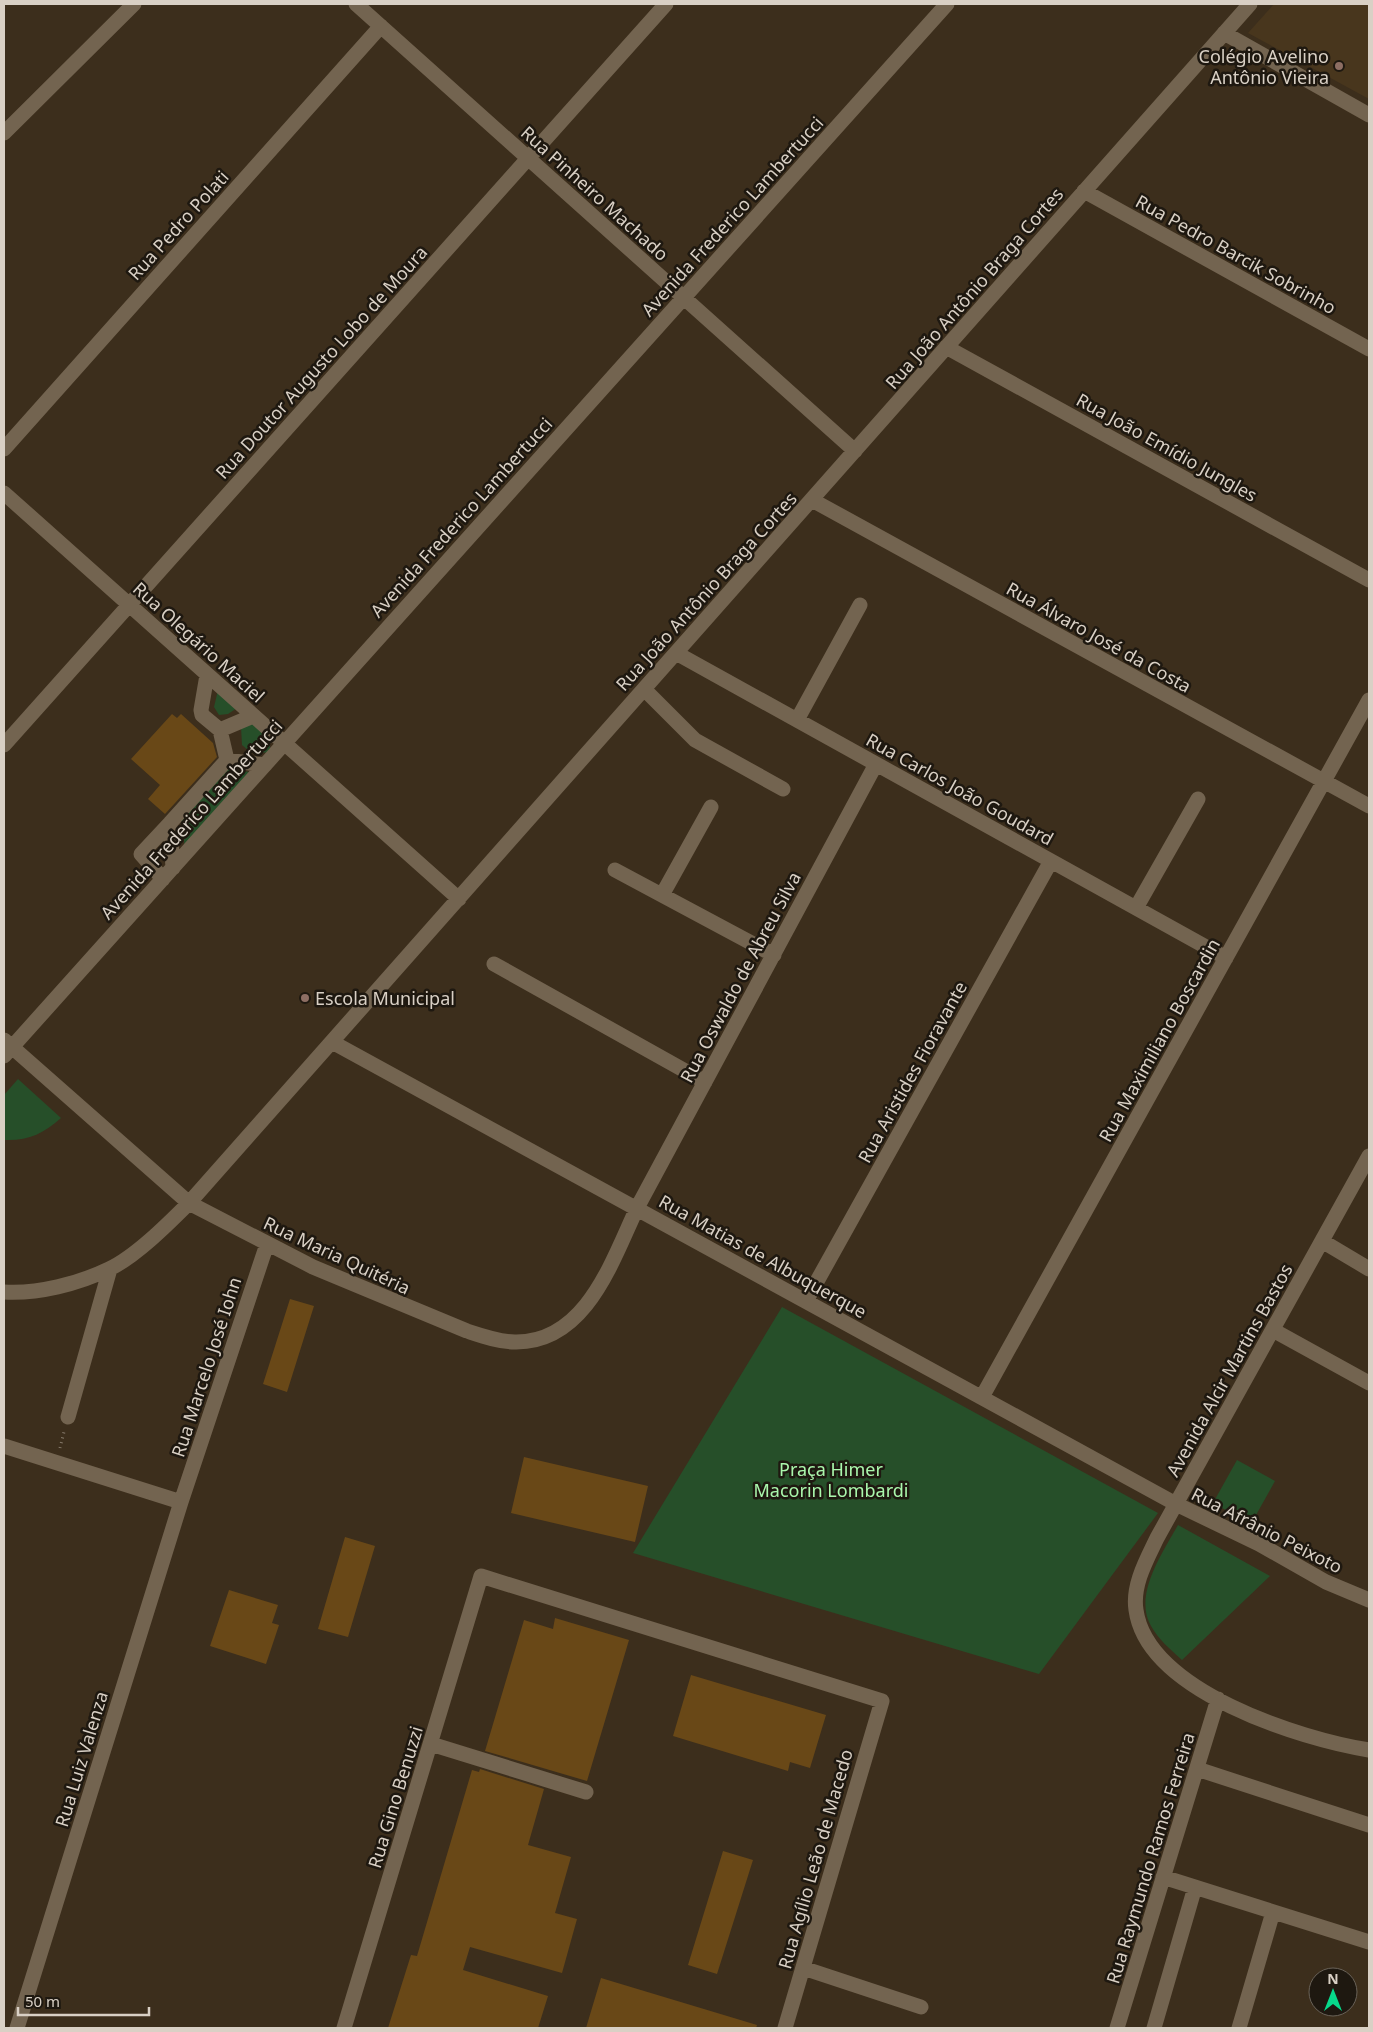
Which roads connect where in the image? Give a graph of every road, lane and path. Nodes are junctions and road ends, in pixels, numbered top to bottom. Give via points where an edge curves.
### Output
1 (134, 4) edge
2 (356, 4) edge
3 (947, 4) edge
4 (1250, 4) edge
5 (663, 5) edge
6 (380, 26) junction
7 (1224, 33) junction
8 (1369, 115) edge
9 (4, 133) edge
10 (528, 158) junction
11 (1084, 192) junction
12 (684, 298) junction
13 (946, 347) junction
14 (1369, 350) edge
15 (4, 449) edge
16 (855, 451) junction
17 (4, 493) edge
18 (812, 500) junction
19 (1369, 580) edge
20 (129, 605) junction
21 (860, 605) dead end
22 (676, 653) junction
23 (207, 674) junction
24 (644, 689) junction
25 (1369, 700) edge
26 (253, 716) junction
27 (797, 720) junction
28 (220, 730) junction
29 (284, 743) junction
30 (4, 745) edge
31 (226, 760) junction
32 (876, 764) junction
33 (265, 765) junction
34 (1324, 782) junction
35 (783, 789) dead end
36 (1198, 799) dead end
37 (1369, 806) edge
38 (711, 807) dead end
39 (170, 823) junction
40 (1051, 861) junction
41 (615, 870) dead end
42 (168, 874) junction
43 (662, 895) junction
44 (459, 899) junction
45 (1136, 908) junction
46 (774, 955) junction
47 (1226, 958) junction
48 (494, 964) dead end
49 (332, 1042) junction
50 (6, 1048) edge
51 (706, 1082) junction
52 (1369, 1157) edge
53 (189, 1203) junction
54 (637, 1208) junction
55 (1322, 1241) junction
56 (267, 1244) junction
57 (110, 1269) junction
58 (1369, 1269) edge
59 (4, 1292) edge
60 (806, 1301) junction
61 (1273, 1330) junction
62 (1369, 1384) edge
63 (982, 1398) junction
64 (68, 1417) joint
65 (4, 1446) edge
66 (56, 1462) junction
67 (181, 1502) junction
68 (1176, 1504) junction
69 (481, 1576) joint
70 (1369, 1600) edge
71 (1218, 1699) junction
72 (430, 1744) junction
73 (1369, 1750) edge
74 (1196, 1769) junction
75 (586, 1792) dead end
76 (1369, 1825) edge
77 (1163, 1877) junction
78 (1195, 1887) junction
79 (1273, 1912) junction
80 (1369, 1942) edge
81 (803, 1968) junction
82 (921, 2007) dead end
83 (17, 2028) edge
84 (344, 2028) edge
85 (785, 2028) edge
86 (1117, 2028) edge
87 (1154, 2028) edge
88 (1239, 2028) edge

1 - 9 street
2 - 6 street, Rua Pinheiro Machado
3 - 12 street, Avenida Frederico Lambertucci
4 - 7 street, Rua João Antônio Braga Cortes
5 - 10 street, Rua Doutor Augusto Lobo de Moura
6 - 10 street, Rua Pinheiro Machado
6 - 15 street, Rua Pedro Polati
7 - 8 street
7 - 11 street, Rua João Antônio Braga Cortes
10 - 12 street, Rua Pinheiro Machado
10 - 20 street, Rua Doutor Augusto Lobo de Moura
11 - 13 street, Rua João Antônio Braga Cortes
11 - 14 street, Rua Pedro Barcik Sobrinho
12 - 16 street, Rua Pinheiro Machado
12 - 29 street, Avenida Frederico Lambertucci
13 - 16 street, Rua João Antônio Braga Cortes
13 - 19 street, Rua João Emídio Jungles
16 - 18 street, Rua João Antônio Braga Cortes
17 - 20 street, Rua Olegário Maciel
18 - 22 street, Rua João Antônio Braga Cortes
18 - 34 street, Rua Álvaro José da Costa
20 - 23 street, Rua Olegário Maciel
20 - 30 street, Rua Doutor Augusto Lobo de Moura
21 - 27 street
22 - 24 street, Rua João Antônio Braga Cortes
22 - 27 street, Rua Carlos João Goudard
23 - 26 street, Rua Olegário Maciel
23 - 28 street via 202,715
24 - 35 street via 695,740
24 - 44 street, Rua João Antônio Braga Cortes
25 - 34 street, Rua Maximiliano Boscardin
26 - 28 street
26 - 29 street, Rua Olegário Maciel
27 - 32 street, Rua Carlos João Goudard
28 - 31 street
29 - 33 street, Avenida Frederico Lambertucci
29 - 44 street, Rua Olegário Maciel
31 - 33 street
31 - 39 street
32 - 40 street, Rua Carlos João Goudard
32 - 46 street, Rua Oswaldo de Abreu Silva
33 - 42 street, Avenida Frederico Lambertucci
34 - 37 street, Rua Álvaro José da Costa
34 - 47 street, Rua Maximiliano Boscardin
36 - 45 street
38 - 43 street
39 - 42 street
39 - 42 street via 142,852 142,856
40 - 45 street, Rua Carlos João Goudard
40 - 60 street, Rua Aristides Fioravante
41 - 43 street
42 - 50 street, Avenida Frederico Lambertucci
43 - 46 street
44 - 49 street, Rua João Antônio Braga Cortes
45 - 47 street, Rua Carlos João Goudard
46 - 51 street, Rua Oswaldo de Abreu Silva
47 - 63 street, Rua Maximiliano Boscardin
48 - 51 street
49 - 53 street, Rua João Antônio Braga Cortes
49 - 54 street, Rua Matias de Albuquerque
50 - 53 street, Rua Maria Quitéria
51 - 54 street, Rua Oswaldo de Abreu Silva
52 - 55 street, Avenida Alcir Martins Bastos
53 - 56 street, Rua Maria Quitéria
53 - 57 street, Rua João Antônio Braga Cortes
54 - 56 street, Rua Maria Quitéria via 602,1281 578,1315 549,1336 515,1342 466,1331 346,1282
54 - 60 street, Rua Matias de Albuquerque
55 - 58 street
55 - 61 street, Avenida Alcir Martins Bastos
56 - 67 street, Rua Marcelo José Iohn
57 - 59 street, Rua João Antônio Braga Cortes via 60,1285
57 - 64 street
60 - 63 street, Rua Matias de Albuquerque
61 - 62 street
61 - 68 street, Avenida Alcir Martins Bastos
63 - 68 street, Rua Matias de Albuquerque
64 - 66 path
65 - 66 street
66 - 67 street
67 - 83 street, Rua Luiz Valenza
68 - 70 street, Rua Afrânio Peixoto via 1260,1544 1326,1582
68 - 71 street, Avenida Alcir Martins Bastos via 1144,1566 1135,1608 1144,1638 1155,1653 1180,1676
69 - 72 street, Rua Gino Benuzzi
69 - 81 street, Rua Agílio Leão de Macedo via 882,1701
71 - 73 street via 1270,1724
71 - 74 street, Rua Raymundo Ramos Ferreira
72 - 75 street
72 - 84 street, Rua Gino Benuzzi
74 - 76 street
74 - 77 street, Rua Raymundo Ramos Ferreira
77 - 78 street
77 - 86 street, Rua Raymundo Ramos Ferreira
78 - 79 street
78 - 87 street
79 - 80 street
79 - 88 street
81 - 82 street
81 - 85 street, Rua Agílio Leão de Macedo

